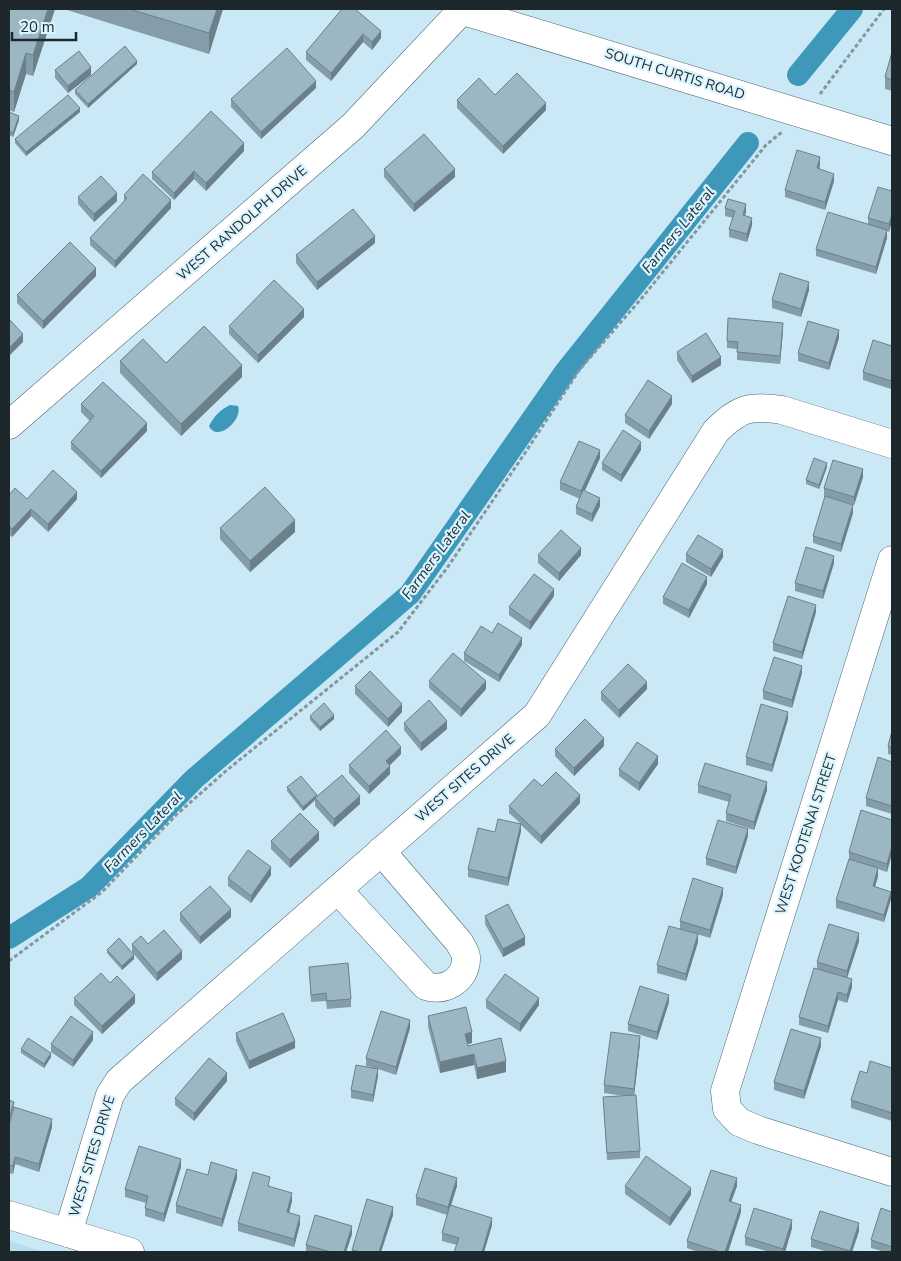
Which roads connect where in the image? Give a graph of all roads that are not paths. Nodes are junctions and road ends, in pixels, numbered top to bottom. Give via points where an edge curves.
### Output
1 (461, 9) edge
2 (892, 141) edge
3 (9, 425) edge
4 (892, 444) edge
5 (892, 560) edge
6 (381, 851) junction
7 (338, 890) junction
8 (892, 1172) edge
9 (9, 1214) edge
10 (68, 1233) junction
11 (122, 1251) edge

1 - 2 street, SOUTH CURTIS ROAD
1 - 3 street, WEST RANDOLPH DRIVE via 354,126
4 - 6 street, WEST SITES DRIVE via 764,407 745,409 730,418 716,431 543,708 531,722
5 - 8 street, WEST KOOTENAI STREET via 725,1091 727,1109 740,1122
6 - 7 street, WEST SITES DRIVE
6 - 7 street via 459,942 466,961 455,982 444,988 426,986
7 - 10 street, WEST SITES DRIVE via 119,1081 110,1095
9 - 10 street
10 - 11 street

